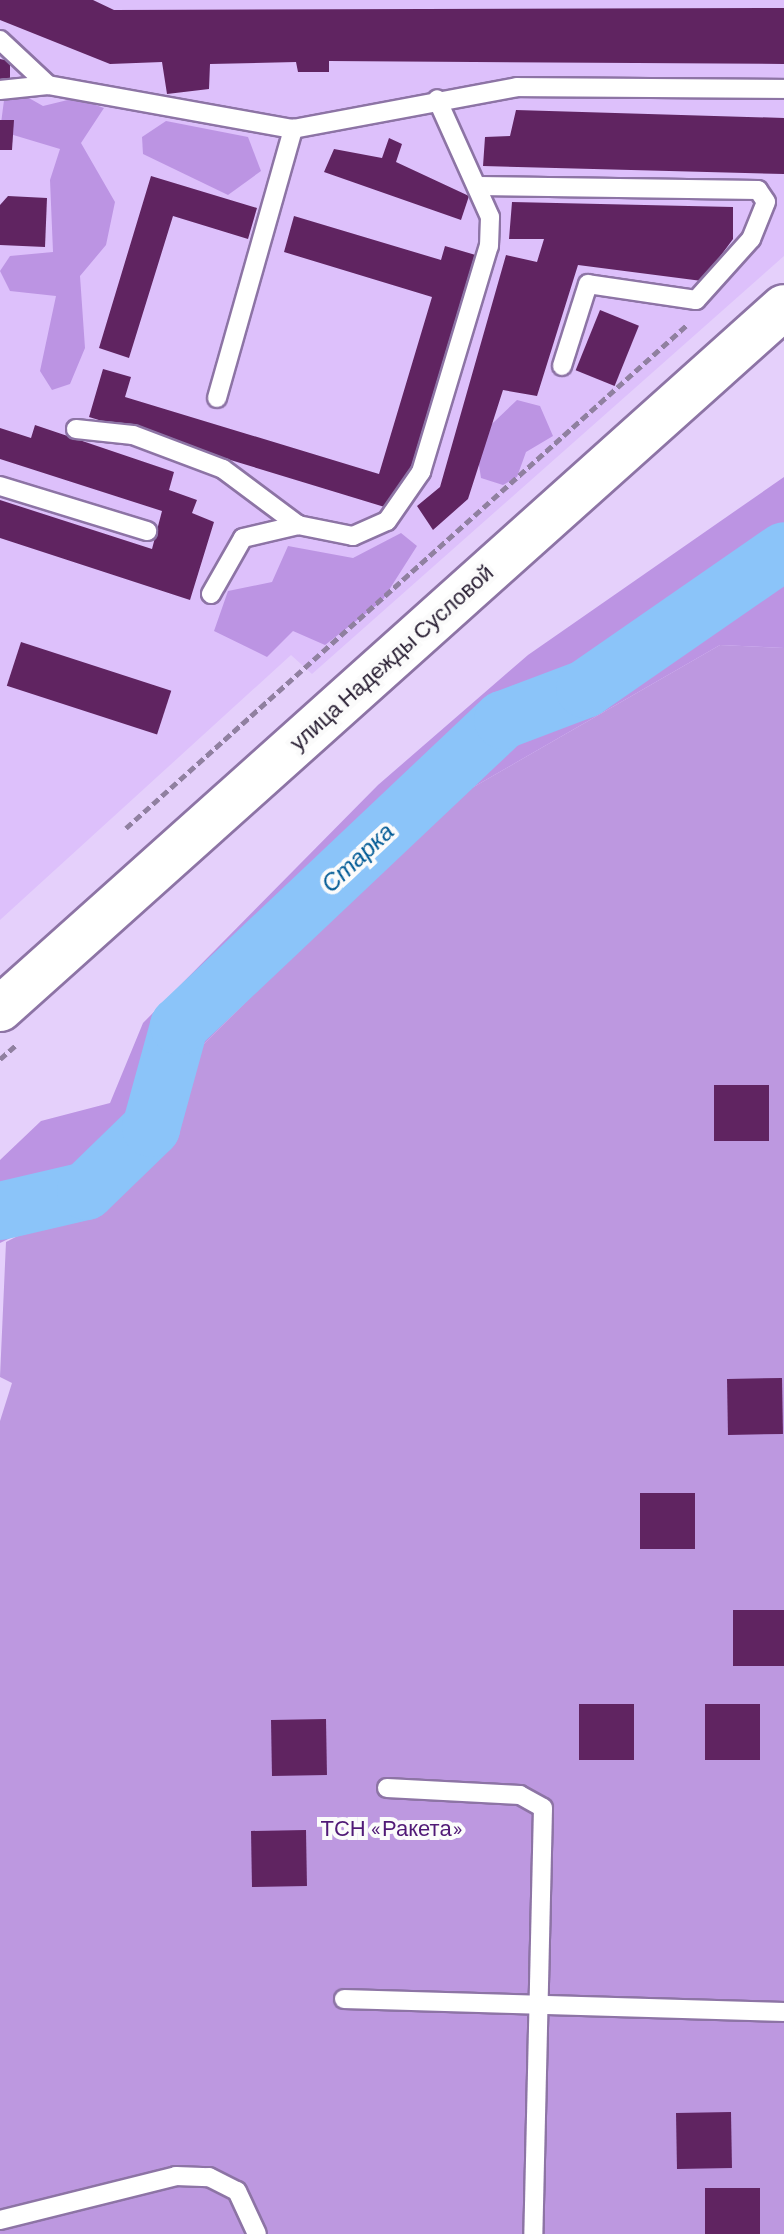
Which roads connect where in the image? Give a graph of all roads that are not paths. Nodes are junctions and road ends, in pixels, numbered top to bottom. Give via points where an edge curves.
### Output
1 (0, 40) edge
2 (48, 85) junction
3 (784, 89) edge
4 (0, 90) edge
5 (437, 99) junction
6 (293, 129) junction
7 (479, 186) junction
8 (784, 307) edge
9 (562, 366) dead end
10 (217, 398) dead end
11 (76, 429) dead end
12 (0, 486) edge
13 (298, 525) junction
14 (147, 531) dead end
15 (211, 594) dead end
16 (0, 1009) edge
17 (387, 1788) dead end
18 (344, 1999) dead end
19 (535, 2009) junction
20 (784, 2012) edge
21 (0, 2220) edge
22 (257, 2234) edge
23 (533, 2234) edge

1 - 2 lane
2 - 4 lane
2 - 6 lane
3 - 5 lane via 517,87
5 - 6 lane
5 - 7 lane
6 - 10 lane
7 - 9 lane via 758,190 766,202 751,239 696,300 588,284
7 - 13 lane via 490,217 489,246 421,472 374,532 353,536
8 - 16 main road, улица Надежды Сусловой
11 - 13 lane via 133,435 223,469
12 - 14 lane
13 - 15 lane via 243,538
17 - 19 lane via 520,1795 543,1808
18 - 19 lane
19 - 20 lane
19 - 23 lane
21 - 22 lane via 176,2176 209,2177 237,2191

